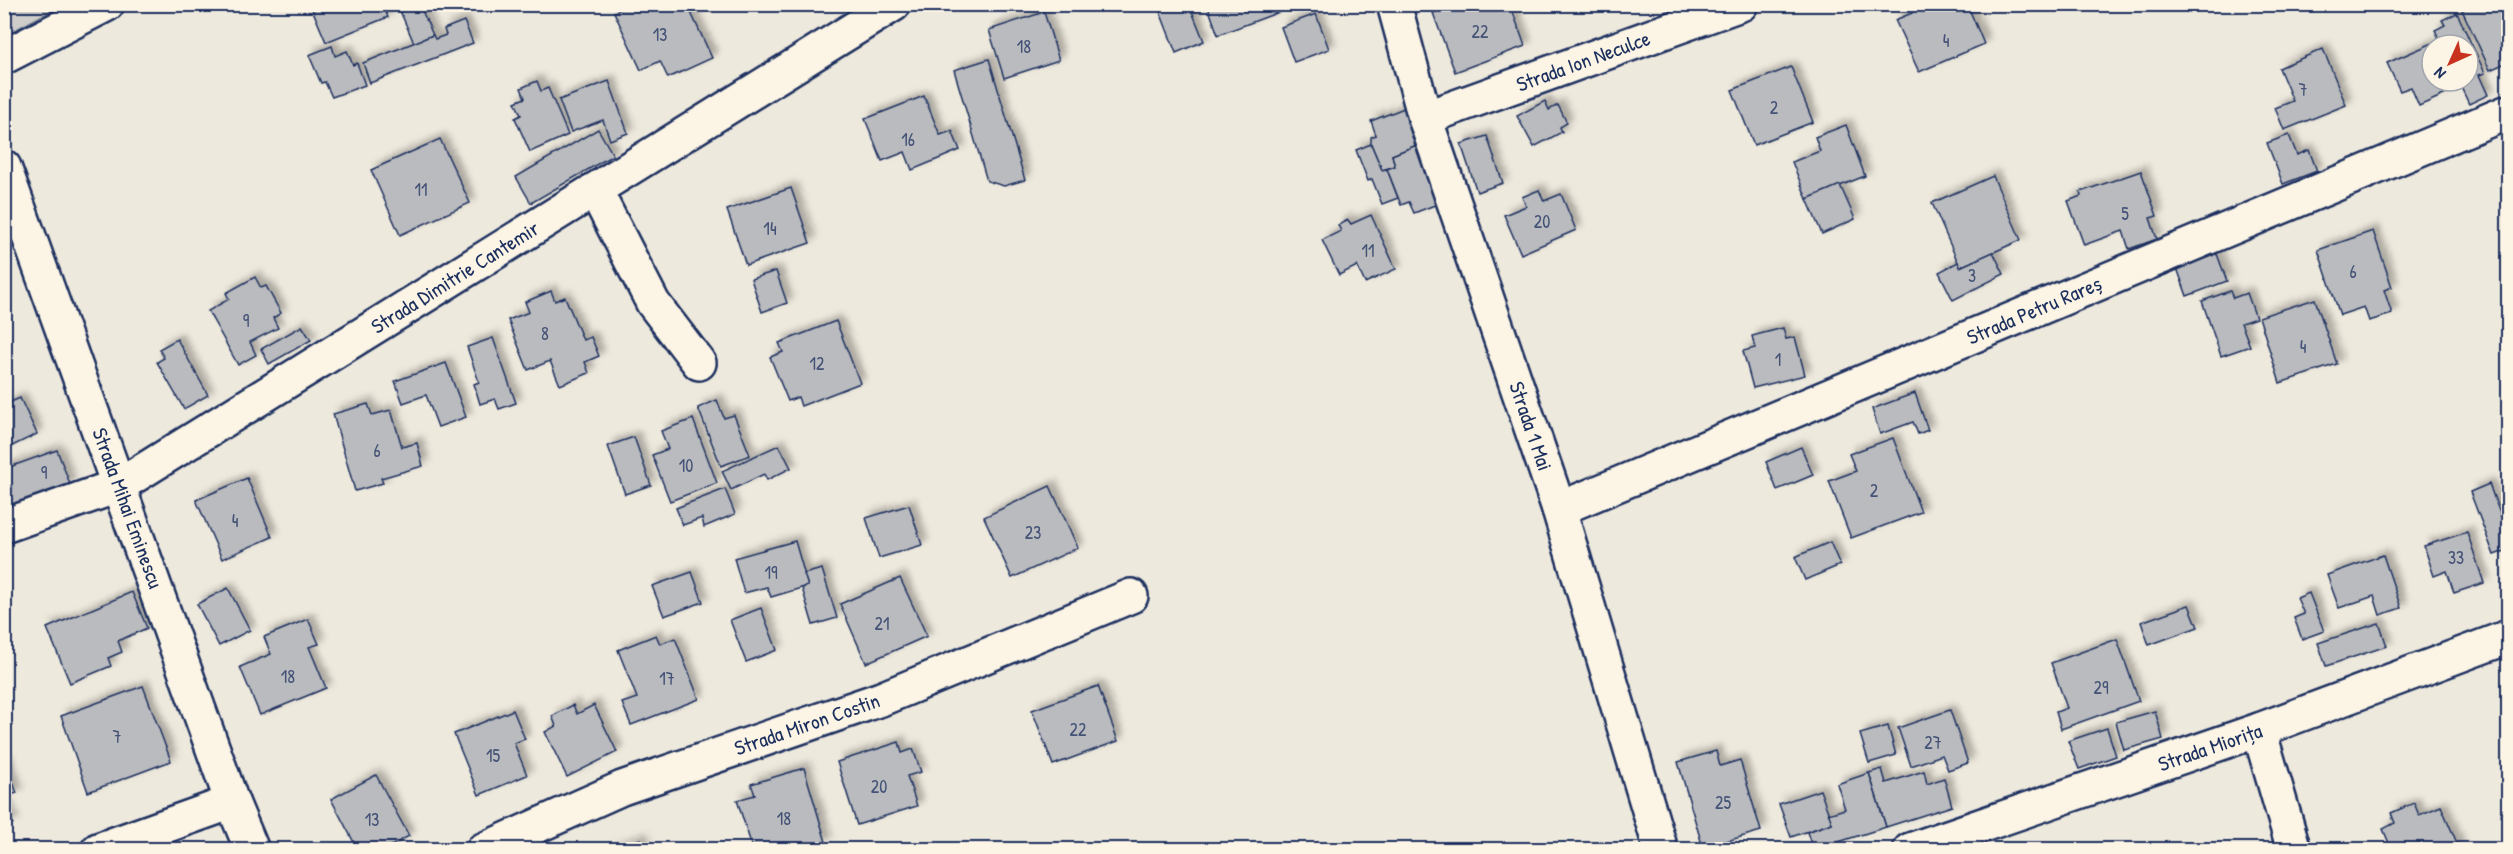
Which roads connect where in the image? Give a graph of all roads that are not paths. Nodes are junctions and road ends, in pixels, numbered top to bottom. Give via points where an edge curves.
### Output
1 (107, 4) edge
2 (894, 4) edge
3 (1394, 4) edge
4 (1741, 4) edge
5 (4, 57) edge
6 (2508, 112) edge
7 (1425, 118) junction
8 (4, 167) edge
9 (595, 190) junction
10 (699, 363) dead end
11 (120, 485) junction
12 (1559, 509) junction
13 (4, 526) edge
14 (1131, 596) dead end
15 (2508, 637) edge
16 (2259, 730) junction
17 (232, 802) junction
18 (98, 849) edge
19 (252, 849) edge
20 (483, 849) edge
21 (1660, 849) edge
22 (1910, 849) edge
23 (2294, 849) edge

1 - 5 street
2 - 9 street, Strada Dimitrie Cantemir
3 - 7 street, Strada 1 Mai
4 - 7 street, Strada Ion Neculce
6 - 12 street, Strada Petru Rareș
7 - 12 street, Strada 1 Mai
8 - 11 street, Strada Mihai Eminescu
9 - 10 street via 653,303
9 - 11 street, Strada Dimitrie Cantemir
11 - 13 street, Strada Dimitrie Cantemir
11 - 17 street, Strada Mihai Eminescu
12 - 21 street, Strada 1 Mai
14 - 20 street, Strada Miron Costin via 881,699 622,788
15 - 16 street, Strada Miorița
16 - 22 street, Strada Miorița
16 - 23 street
17 - 18 street
17 - 19 street, Strada Mihai Eminescu

